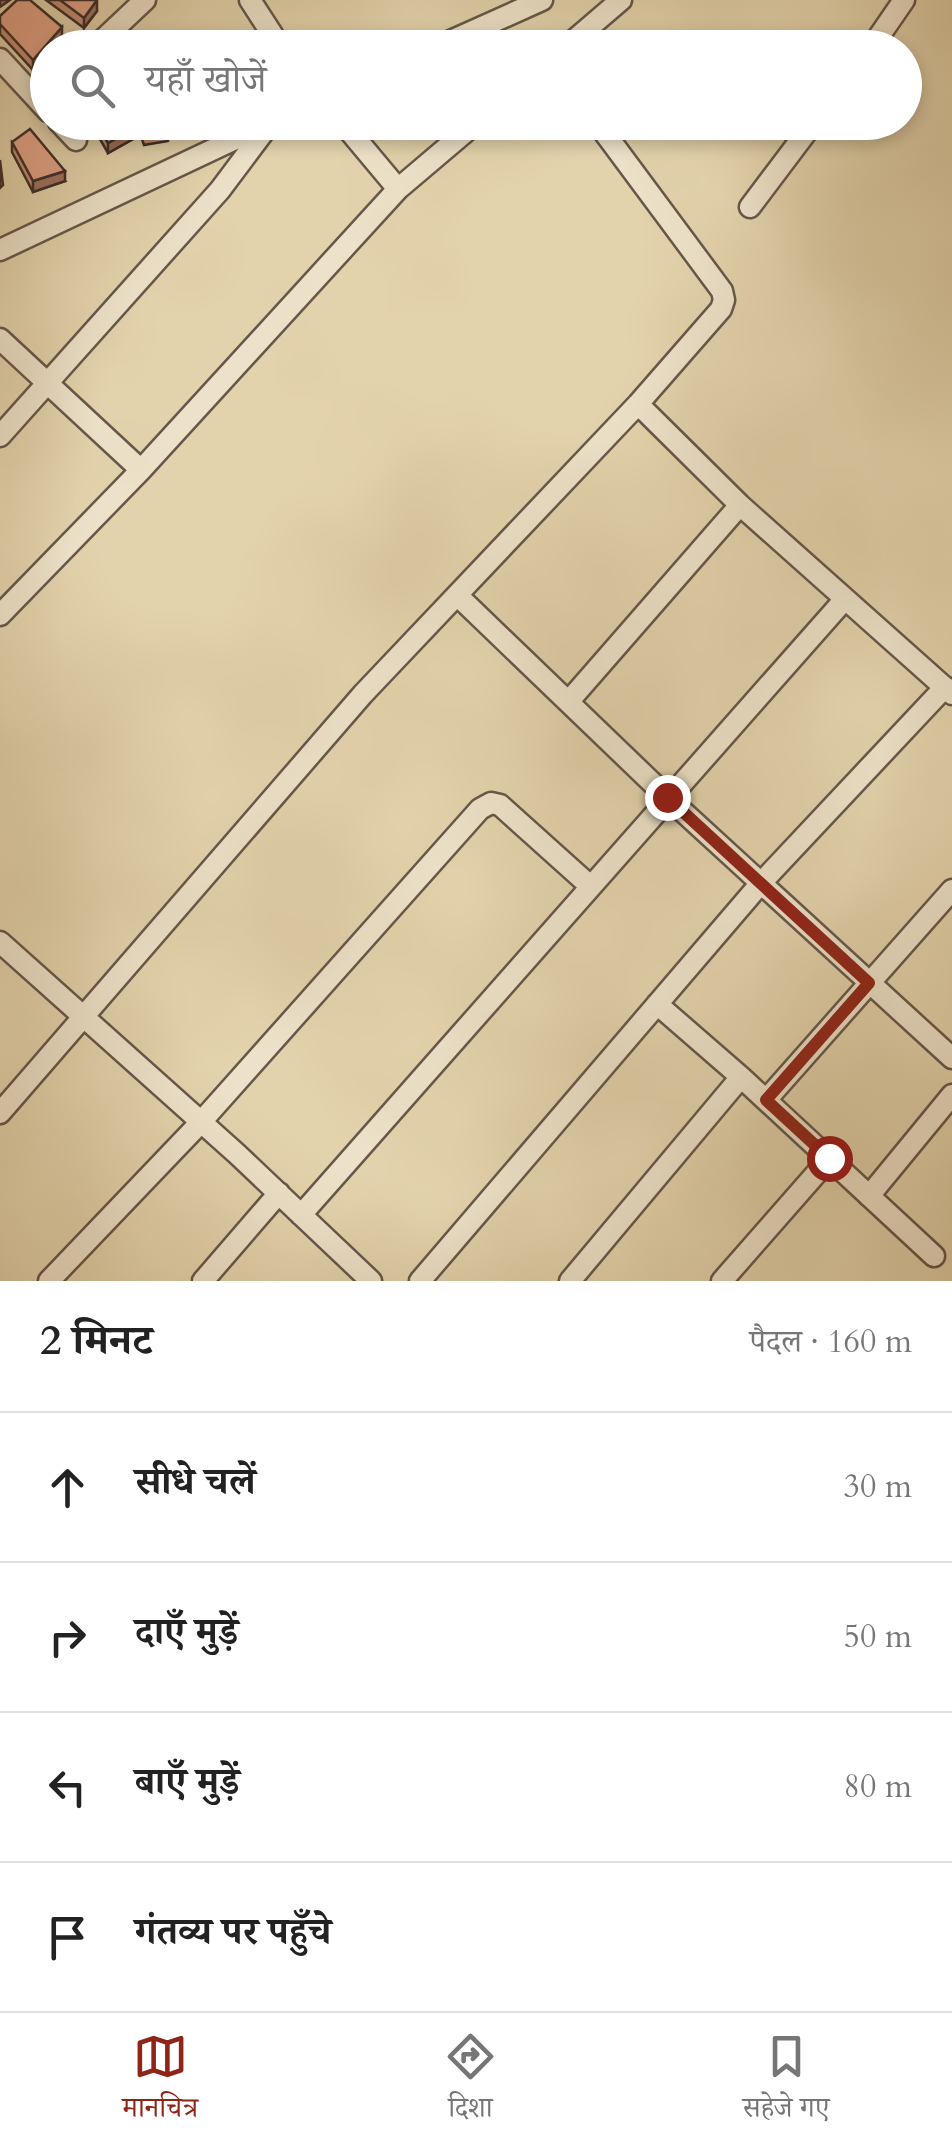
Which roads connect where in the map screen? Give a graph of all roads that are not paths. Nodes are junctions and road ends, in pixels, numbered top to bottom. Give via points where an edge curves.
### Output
1 (145, 0) edge
2 (250, 0) edge
3 (542, 0) edge
4 (621, 0) edge
5 (904, 0) edge
6 (113, 30) edge
7 (269, 30) edge
8 (475, 30) edge
9 (586, 30) edge
10 (883, 30) edge
11 (0, 59) edge
12 (30, 88) edge
13 (232, 140) edge
14 (257, 140) edge
15 (357, 140) edge
16 (455, 140) edge
17 (611, 140) edge
18 (800, 140) edge
19 (398, 188) junction
20 (750, 207) dead end
21 (0, 250) edge
22 (0, 339) edge
23 (50, 384) junction
24 (638, 404) junction
25 (0, 436) edge
26 (141, 470) junction
27 (740, 505) junction
28 (458, 596) junction
29 (844, 599) junction
30 (0, 615) edge
31 (948, 691) edge
32 (569, 701) junction
33 (667, 797) junction
34 (761, 883) junction
35 (589, 885) junction
36 (952, 890) edge
37 (0, 942) edge
38 (869, 983) junction
39 (657, 1004) junction
40 (84, 1018) junction
41 (952, 1058) edge
42 (741, 1077) junction
43 (952, 1096) edge
44 (766, 1100) junction
45 (0, 1113) edge
46 (201, 1122) junction
47 (829, 1158) junction
48 (278, 1194) junction
49 (870, 1196) junction
50 (301, 1215) junction
51 (934, 1256) dead end
52 (365, 1279) edge
53 (49, 1281) edge
54 (204, 1281) edge
55 (420, 1281) edge
56 (570, 1281) edge
57 (722, 1281) edge

1 - 6 street
2 - 7 street
3 - 8 street
4 - 9 street
5 - 10 street
11 - 12 street
13 - 21 street
14 - 23 street
15 - 19 street
16 - 19 street
17 - 24 street via 724,300
18 - 20 street
19 - 26 street
22 - 23 street
23 - 25 street
23 - 26 street
24 - 27 street
24 - 28 street
26 - 30 street
27 - 29 street
27 - 32 street
28 - 32 street
28 - 40 street via 363,694
29 - 31 street
29 - 33 street
31 - 34 street
32 - 33 street
33 - 34 street
33 - 35 street
34 - 38 street
34 - 39 street
35 - 46 street via 500,805 480,809
35 - 50 street
36 - 38 street
37 - 40 street
38 - 41 street
38 - 44 street
39 - 42 street
39 - 55 street
40 - 45 street
40 - 46 street
42 - 44 street
42 - 56 street
43 - 49 street
44 - 47 street
46 - 48 street
46 - 53 street
47 - 49 street
47 - 57 street
48 - 50 street
48 - 54 street
49 - 51 street
50 - 52 street

